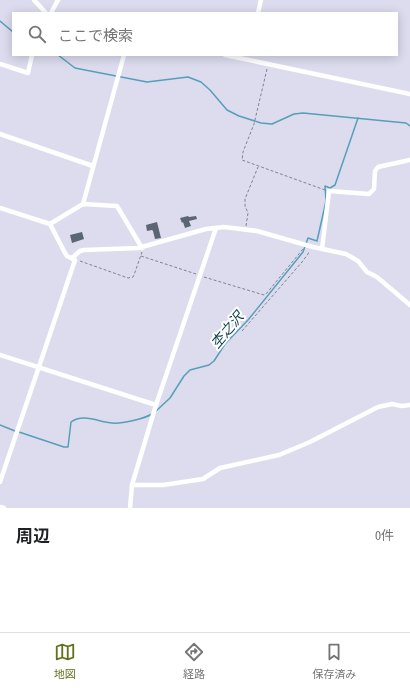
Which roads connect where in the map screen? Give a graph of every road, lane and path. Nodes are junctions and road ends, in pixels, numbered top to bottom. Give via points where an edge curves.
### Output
1 (34, 0) edge
2 (58, 0) edge
3 (260, 0) edge
4 (45, 12) edge
5 (52, 12) edge
6 (258, 12) edge
7 (32, 56) edge
8 (124, 56) edge
9 (237, 56) edge
10 (249, 57) edge
11 (0, 64) edge
12 (268, 64) junction
13 (410, 94) edge
14 (0, 134) edge
15 (410, 160) edge
16 (94, 166) junction
17 (258, 166) junction
18 (329, 191) junction
19 (83, 204) junction
20 (0, 208) edge
21 (50, 224) junction
22 (216, 228) junction
23 (245, 230) junction
24 (305, 245) junction
25 (310, 246) junction
26 (142, 248) junction
27 (322, 249) junction
28 (141, 256) junction
29 (73, 259) junction
30 (200, 275) junction
31 (410, 305) edge
32 (242, 331) dead end
33 (0, 355) edge
34 (39, 368) junction
35 (156, 405) junction
36 (410, 405) edge
37 (0, 482) edge
38 (132, 485) junction
39 (0, 507) edge
40 (4, 508) edge
41 (130, 508) edge

1 - 4 street
2 - 5 street
3 - 6 street
7 - 11 street via 28,73
8 - 16 street
9 - 10 street
10 - 12 street
12 - 13 street
12 - 17 path via 254,124 242,158 244,162
14 - 16 street
15 - 18 street via 378,166 375,171 374,189 370,194
16 - 19 street
17 - 18 path
17 - 23 path via 245,199 244,206 248,213
18 - 27 street
19 - 21 street
19 - 26 street via 117,206
20 - 21 street
21 - 29 street via 65,253
22 - 23 street
22 - 26 street
22 - 30 street
23 - 24 street
24 - 25 street
24 - 30 path via 264,295
25 - 27 street
25 - 32 path via 302,262
26 - 28 path
26 - 29 street via 80,250
27 - 31 street via 351,256 367,272
28 - 29 path via 133,277 128,278
28 - 30 path
29 - 34 street
30 - 35 street
33 - 34 street
34 - 35 street
34 - 37 street
35 - 38 street
36 - 38 street via 392,404 378,407 291,450 220,468 202,479 163,485
38 - 41 street
39 - 40 street

